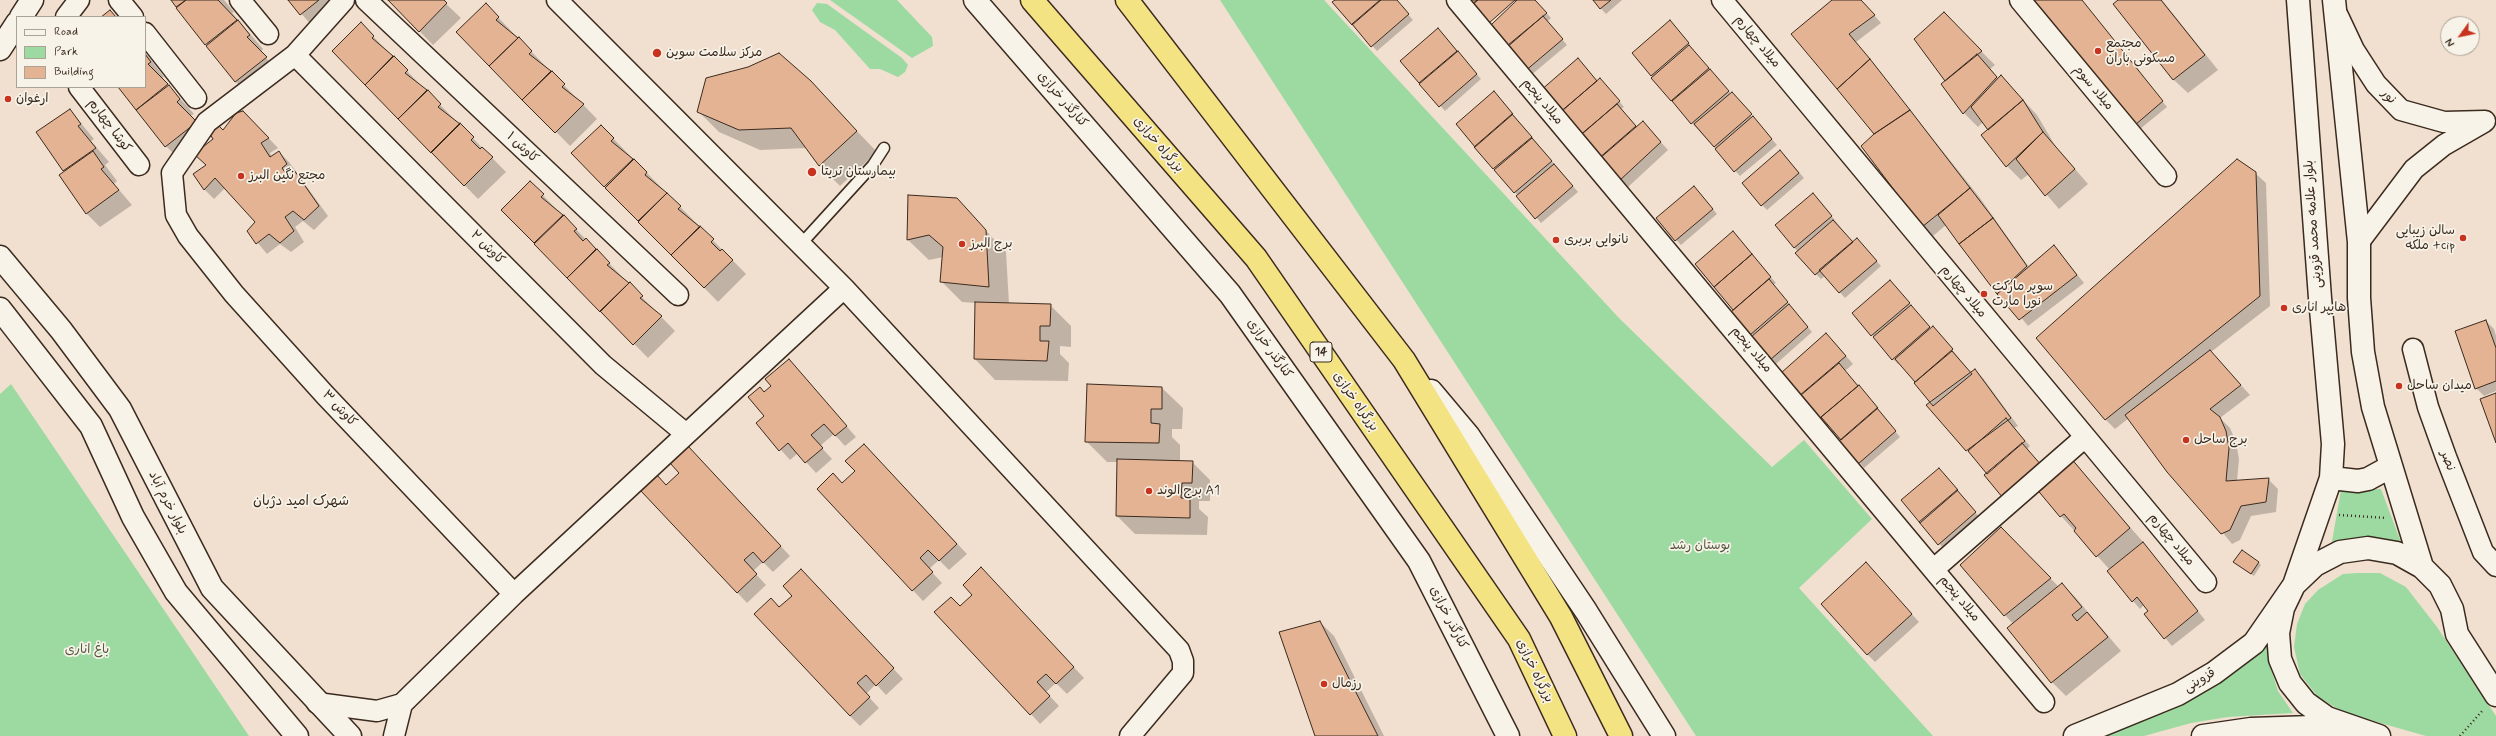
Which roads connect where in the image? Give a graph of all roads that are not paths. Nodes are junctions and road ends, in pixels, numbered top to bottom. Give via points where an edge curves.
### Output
1 (32, 0) edge
2 (79, 0) edge
3 (119, 0) edge
4 (240, 0) edge
5 (344, 0) edge
6 (366, 0) edge
7 (557, 0) edge
8 (975, 0) edge
9 (1032, 0) edge
10 (1457, 0) edge
11 (1722, 0) edge
12 (2020, 0) edge
13 (2298, 2) edge
14 (2335, 4) edge
15 (1134, 5) edge
16 (22, 16) edge
17 (67, 16) edge
18 (132, 16) edge
19 (16, 25) edge
20 (146, 34) edge
21 (268, 34) dead end
22 (0, 49) edge
23 (295, 55) junction
24 (80, 88) edge
25 (196, 98) dead end
26 (2491, 119) edge
27 (884, 148) dead end
28 (139, 165) dead end
29 (2166, 176) dead end
30 (2359, 242) junction
31 (801, 244) junction
32 (0, 257) edge
33 (844, 288) junction
34 (678, 296) dead end
35 (0, 309) edge
36 (2414, 349) dead end
37 (1404, 360) junction
38 (685, 433) junction
39 (2084, 438) junction
40 (2390, 467) junction
41 (2331, 478) junction
42 (2496, 566) edge
43 (2422, 567) junction
44 (1934, 569) junction
45 (2206, 582) dead end
46 (2294, 585) junction
47 (514, 594) junction
48 (2488, 680) edge
49 (2496, 695) edge
50 (2044, 702) dead end
51 (317, 703) junction
52 (402, 704) junction
53 (2352, 726) junction
54 (297, 736) edge
55 (350, 736) edge
56 (394, 736) edge
57 (1130, 736) edge
58 (1508, 736) edge
59 (1565, 736) edge
60 (1621, 736) edge
61 (1664, 736) edge
62 (2075, 736) edge
63 (2203, 736) edge
64 (2379, 736) edge

1 - 16 street
2 - 17 street
3 - 18 street
4 - 21 street
5 - 23 street
6 - 34 street, کاوش ۱
7 - 31 street
8 - 58 street, کنارگذر خرازی via 1230,294 1419,561
9 - 59 highway, بزرگراه خرازی / 14 via 1256,258 1519,639
10 - 44 street, میلاد پنجم
11 - 39 street, میلاد چهارم
12 - 29 street, میلاد سوم
13 - 41 street, بلوار علامه محمد قزوینی via 2333,444
14 - 26 street, نور via 2354,50 2376,84 2401,110 2444,122
14 - 30 street
15 - 37 highway
19 - 22 street
20 - 25 street
23 - 38 street, کاوش ۲ via 603,365
23 - 47 street, کاوش ۳ via 207,122 172,173 176,215 188,236 234,294 325,395
24 - 28 street, کوشا چهارم
26 - 30 street, نور via 2444,145 2414,169
27 - 31 lane via 873,165
30 - 40 street via 2359,298 2363,352 2373,406
31 - 33 street
32 - 51 street, بلوار خرم آباد via 61,330 120,409 212,588
33 - 38 street
33 - 57 street via 1179,650 1183,661 1183,673
35 - 54 street via 91,426 133,517 176,592
36 - 42 street, نصر via 2428,407 2446,457 2483,552
37 - 60 highway via 1560,617
37 - 61 street via 1468,435 1586,611
38 - 47 street
39 - 44 street
39 - 45 street, میلاد چهارم
40 - 41 street via 2368,479 2358,481
40 - 43 street
41 - 46 street, بلوار علامه محمد قزوینی
43 - 46 street via 2397,553 2368,548 2340,552 2315,565
43 - 48 street via 2440,585 2452,608 2457,634
44 - 50 street, میلاد پنجم
46 - 53 street via 2283,608 2278,633 2280,659 2290,683 2306,703 2322,714
46 - 62 street, قزوینی via 2254,643 2214,673 2178,694
47 - 52 street
48 - 49 street
51 - 52 street via 377,711
51 - 55 street, بلوار خرم آباد
52 - 56 street
53 - 63 street via 2251,729
53 - 64 street

